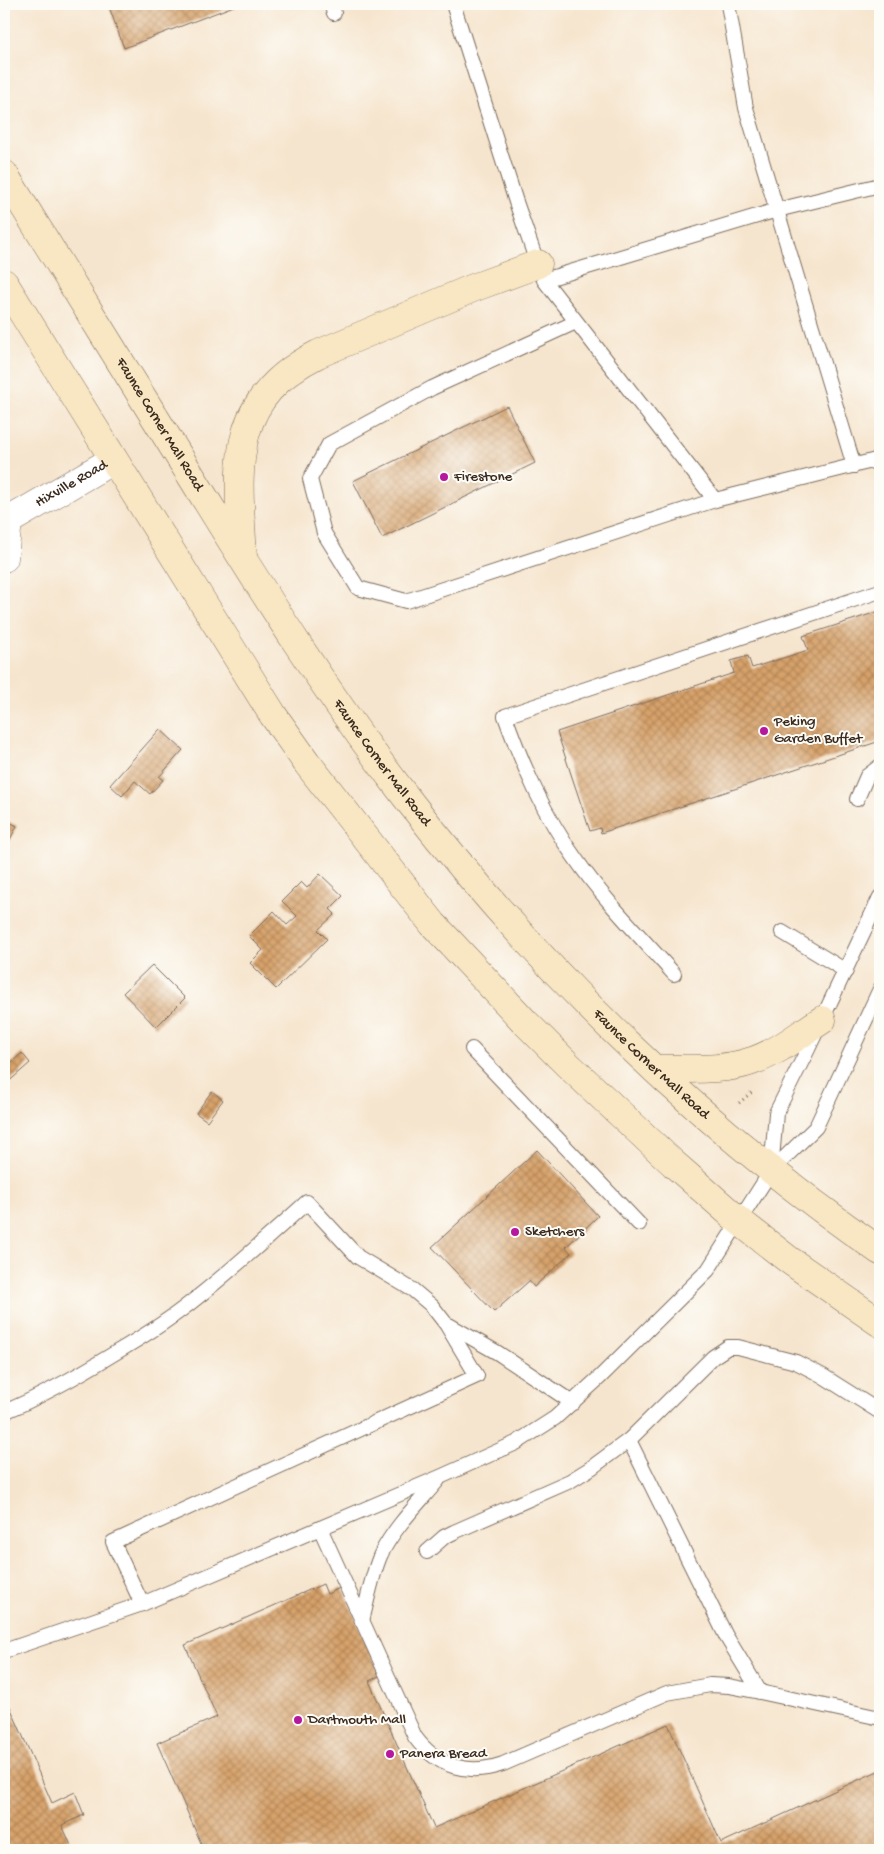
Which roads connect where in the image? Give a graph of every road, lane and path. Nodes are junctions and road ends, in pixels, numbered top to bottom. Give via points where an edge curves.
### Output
1 (454, 4) edge
2 (728, 4) edge
3 (4, 174) edge
4 (880, 185) edge
5 (777, 210) junction
6 (541, 272) junction
7 (4, 283) edge
8 (576, 322) junction
9 (880, 459) edge
10 (113, 460) junction
11 (854, 466) junction
12 (715, 500) junction
13 (6, 520) edge
14 (4, 558) edge
15 (244, 560) junction
16 (880, 591) edge
17 (880, 766) edge
18 (857, 799) dead end
19 (880, 897) edge
20 (782, 932) dead end
21 (846, 971) junction
22 (674, 974) dead end
23 (880, 989) edge
24 (822, 1020) junction
25 (472, 1049) dead end
26 (655, 1069) junction
27 (753, 1091) dead end
28 (739, 1103) dead end
29 (771, 1171) junction
30 (739, 1220) junction
31 (639, 1224) dead end
32 (880, 1251) edge
33 (880, 1323) edge
34 (446, 1324) junction
35 (573, 1403) junction
36 (4, 1412) edge
37 (880, 1412) edge
38 (629, 1440) junction
39 (440, 1478) junction
40 (320, 1528) junction
41 (427, 1552) dead end
42 (142, 1604) junction
43 (362, 1621) junction
44 (4, 1651) edge
45 (760, 1692) junction
46 (880, 1718) edge

1 - 6 lane
2 - 5 lane via 746,108
3 - 15 main road, Faunce Corner Mall Road
4 - 5 lane
5 - 6 lane
5 - 11 lane
6 - 8 lane
6 - 15 main road via 473,288 303,361 278,380 251,417 242,447 239,492
7 - 10 main road
8 - 12 lane
8 - 12 lane via 432,388 330,444 310,479 324,533 358,588 406,601
9 - 11 lane
10 - 13 street, Hixville Road
10 - 30 main road via 284,731 434,924 568,1065
11 - 12 lane
13 - 14 street
15 - 26 main road, Faunce Corner Mall Road via 345,715 456,860 559,974
16 - 22 lane via 505,716 529,778 574,857
17 - 18 lane via 867,776
19 - 21 lane
20 - 21 lane
21 - 24 lane
23 - 29 lane via 816,1127
24 - 26 main road via 753,1061 725,1067
24 - 29 lane via 776,1113
25 - 31 lane
26 - 29 main road, Faunce Corner Mall Road
27 - 28 path
29 - 30 lane
29 - 32 main road, Faunce Corner Mall Road
30 - 33 main road via 789,1260
30 - 35 lane via 708,1270
34 - 35 lane via 498,1353
34 - 36 lane via 413,1290 358,1257 307,1202 217,1282 150,1332 81,1374
34 - 42 lane via 477,1376 113,1542
35 - 39 lane via 516,1443
37 - 38 lane via 796,1362 748,1348 728,1347 713,1357
38 - 41 lane via 570,1481 454,1532
38 - 45 lane via 726,1636
39 - 40 lane
39 - 43 lane via 382,1553
40 - 42 lane
40 - 43 lane
42 - 44 lane
43 - 45 lane via 415,1737 434,1757 467,1769 488,1769 503,1764 667,1693 710,1685
45 - 46 lane

